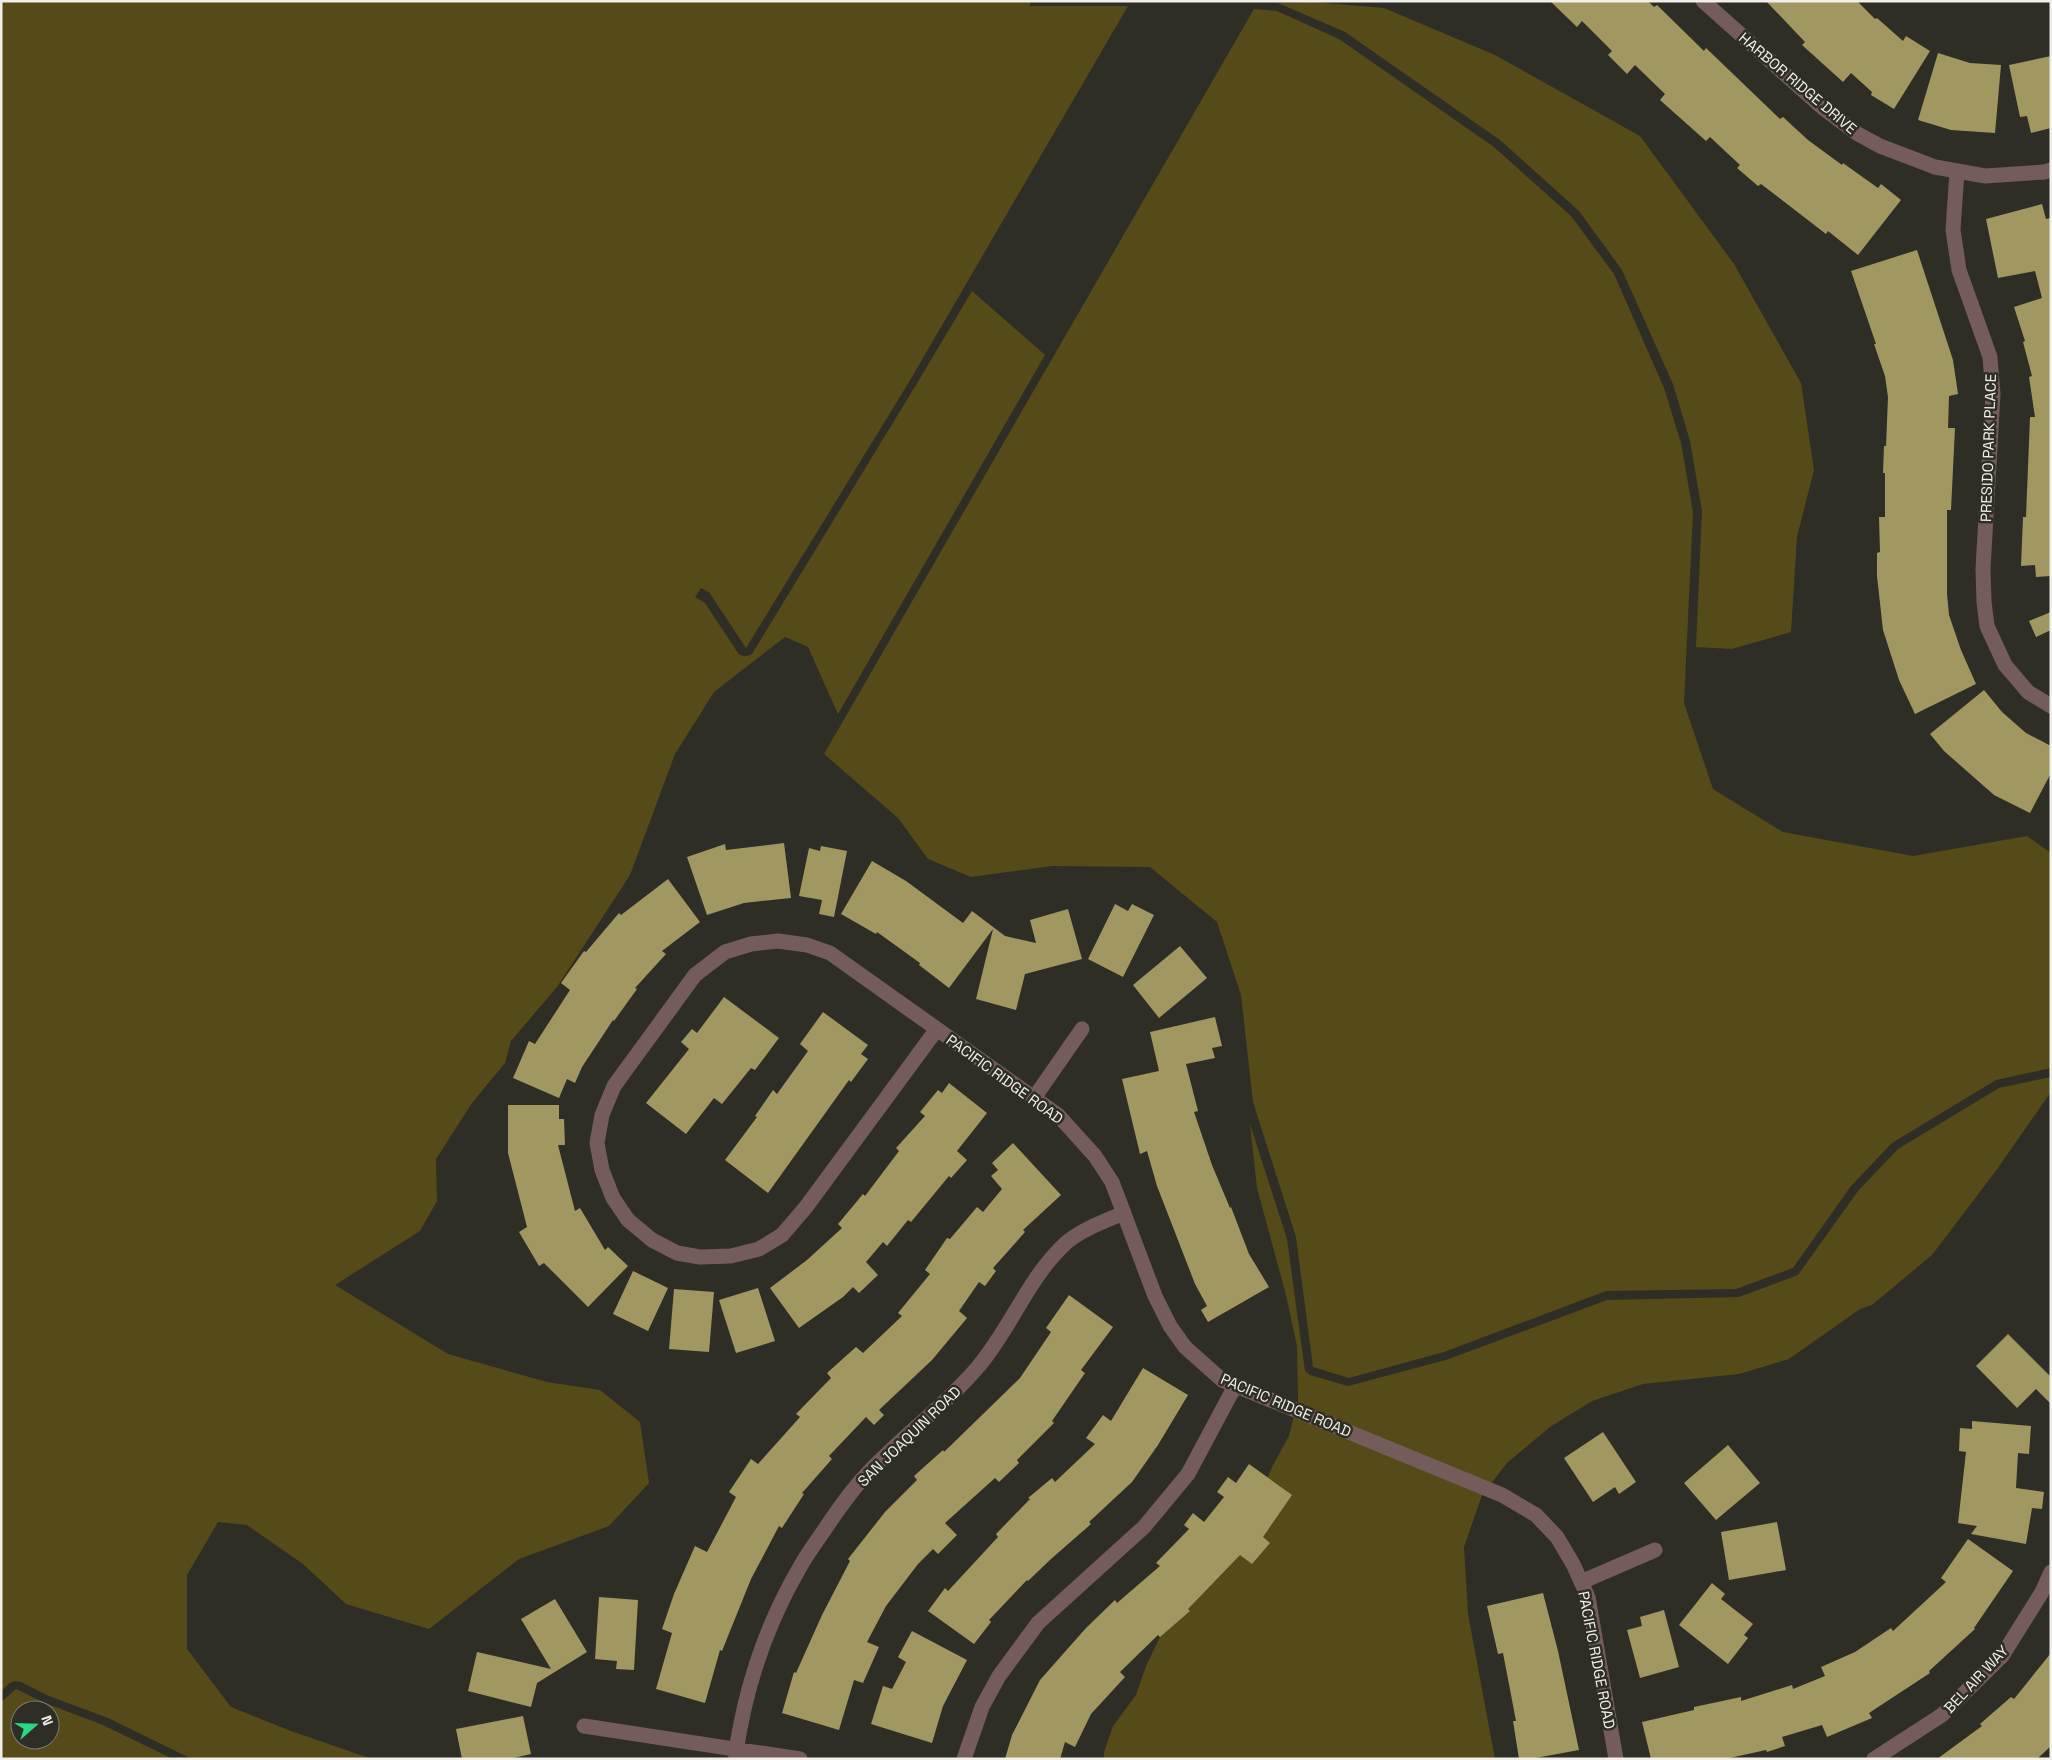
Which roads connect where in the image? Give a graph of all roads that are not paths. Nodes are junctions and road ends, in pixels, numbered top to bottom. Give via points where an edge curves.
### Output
1 (1703, 1) edge
2 (2051, 170) edge
3 (1957, 172) junction
4 (2051, 706) edge
5 (936, 1029) junction
6 (1082, 1029) dead end
7 (1034, 1098) junction
8 (1124, 1213) junction
9 (1235, 1386) junction
10 (1655, 1550) dead end
11 (2051, 1572) edge
12 (1581, 1582) junction
13 (584, 1726) dead end
14 (736, 1754) edge
15 (800, 1759) edge
16 (964, 1759) edge
17 (1616, 1759) edge
18 (1874, 1759) edge

1 - 3 street, HARBOR RIDGE DRIVE via 1858,134 1906,157
2 - 3 street, HARBOR RIDGE DRIVE via 1985,176
3 - 4 street, PRESIDO PARK PLACE via 1953,230 1959,270 1990,357 1993,394 1983,569 1987,626 2005,665 2028,692
5 - 5 street, PACIFIC RIDGE ROAD via 806,1207 782,1235 759,1249 731,1256 700,1257 677,1253 652,1240 628,1220 613,1198 602,1170 597,1143 602,1115 614,1086 695,975 725,952 751,944 778,941 807,945 830,953
5 - 7 street, PACIFIC RIDGE ROAD
6 - 7 street
7 - 8 street, PACIFIC RIDGE ROAD via 1058,1115 1095,1156 1112,1182
8 - 9 street, PACIFIC RIDGE ROAD via 1155,1296 1170,1326 1185,1347 1206,1367
8 - 14 street, SAN JOAQUIN ROAD via 1068,1241 1044,1266 978,1367 866,1475 836,1513 800,1566 778,1611 760,1655 740,1724
9 - 12 street, PACIFIC RIDGE ROAD via 1502,1495 1536,1515 1557,1536
9 - 16 street via 1188,1474 1144,1527 1038,1623 999,1676 982,1707
10 - 12 street
11 - 18 street, BEL AIR WAY via 2002,1656 1942,1715
12 - 17 street, PACIFIC RIDGE ROAD via 1588,1596
13 - 14 street
14 - 15 street

